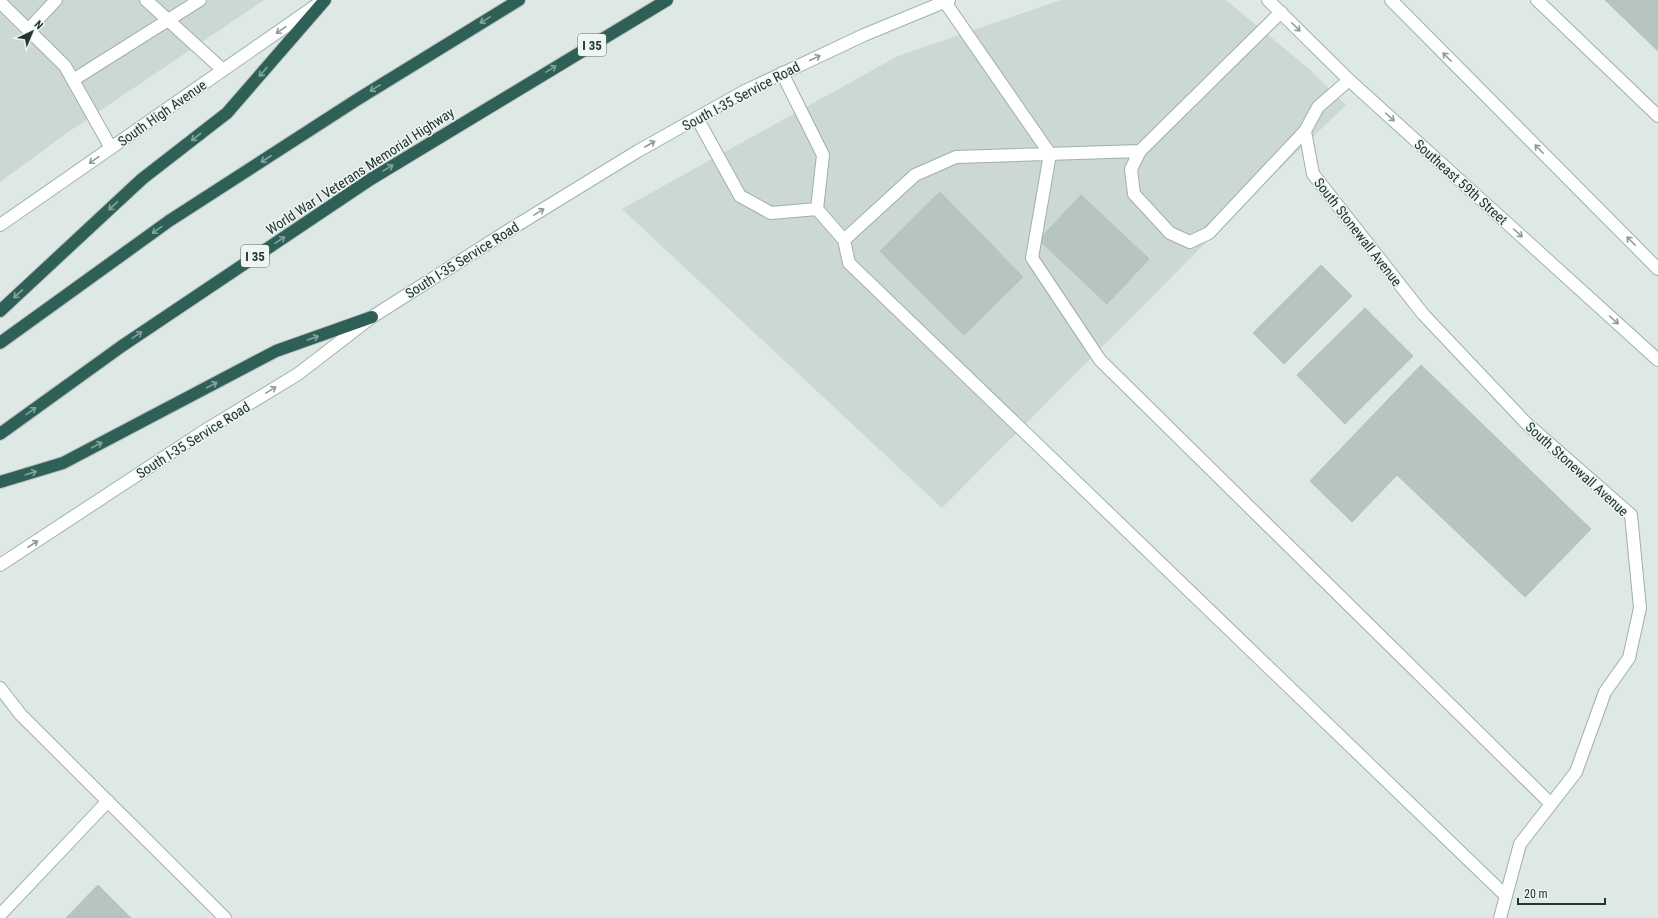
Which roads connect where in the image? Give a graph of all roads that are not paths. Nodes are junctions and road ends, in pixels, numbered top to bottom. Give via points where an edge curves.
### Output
1 (56, 0) edge
2 (146, 0) edge
3 (200, 0) edge
4 (325, 0) edge
5 (519, 0) edge
6 (667, 0) edge
7 (1268, 0) edge
8 (1537, 0) edge
9 (947, 1) edge
10 (0, 2) edge
11 (1397, 2) edge
12 (1281, 12) junction
13 (169, 21) junction
14 (28, 30) junction
15 (223, 70) junction
16 (782, 73) junction
17 (73, 80) junction
18 (1349, 80) junction
19 (1658, 116) edge
20 (697, 118) junction
21 (1305, 131) junction
22 (111, 148) junction
23 (1140, 151) junction
24 (1050, 154) junction
25 (817, 209) junction
26 (0, 225) edge
27 (844, 240) junction
28 (1658, 269) edge
29 (0, 311) edge
30 (372, 317) junction
31 (0, 343) edge
32 (1658, 360) edge
33 (0, 434) edge
34 (0, 482) edge
35 (0, 565) edge
36 (1, 691) edge
37 (108, 801) junction
38 (1551, 804) junction
39 (1506, 896) junction
40 (0, 915) edge
41 (225, 918) edge
42 (1500, 918) edge

1 - 14 main road
2 - 13 main road
3 - 13 main road
4 -> 15 main road, South High Avenue
4 -> 29 highway via 227,113 142,179
5 -> 31 highway via 358,99 169,221
33 -> 6 highway, World War I Veterans Memorial Highway / I 35 via 122,346 372,178
7 - 12 main road, Southeast 59th Street
8 - 19 main road
16 -> 9 main road, South I-35 Service Road via 864,35
9 - 24 main road
10 - 14 main road
28 -> 11 main road
12 -> 18 main road, Southeast 59th Street
12 - 23 main road
13 - 15 main road
13 - 17 main road
14 - 17 main road via 65,66
15 - 22 main road, South High Avenue
16 - 20 main road, South I-35 Service Road
16 - 25 main road via 823,155
17 - 22 main road
18 - 21 main road via 1318,107
18 -> 32 main road, Southeast 59th Street
20 - 25 main road via 740,196 771,213
30 -> 20 main road, South I-35 Service Road via 638,151
21 - 23 main road via 1209,233 1190,242 1170,233 1134,194 1130,169
21 - 38 main road, South Stonewall Avenue via 1312,174 1423,314 1526,423 1631,515 1640,608 1629,658 1605,692 1576,772
22 -> 26 main road, South High Avenue
23 - 24 main road
24 - 27 main road via 956,156 915,175
24 - 38 main road via 1032,258 1100,360
25 - 27 main road
27 - 39 main road via 849,263
34 -> 30 highway via 62,463 276,351
35 -> 30 main road, South I-35 Service Road via 201,433 298,374
36 - 37 main road via 21,715
37 - 40 main road
37 - 41 main road
38 - 39 main road, South Stonewall Avenue via 1520,844
39 - 42 main road, South Stonewall Avenue

